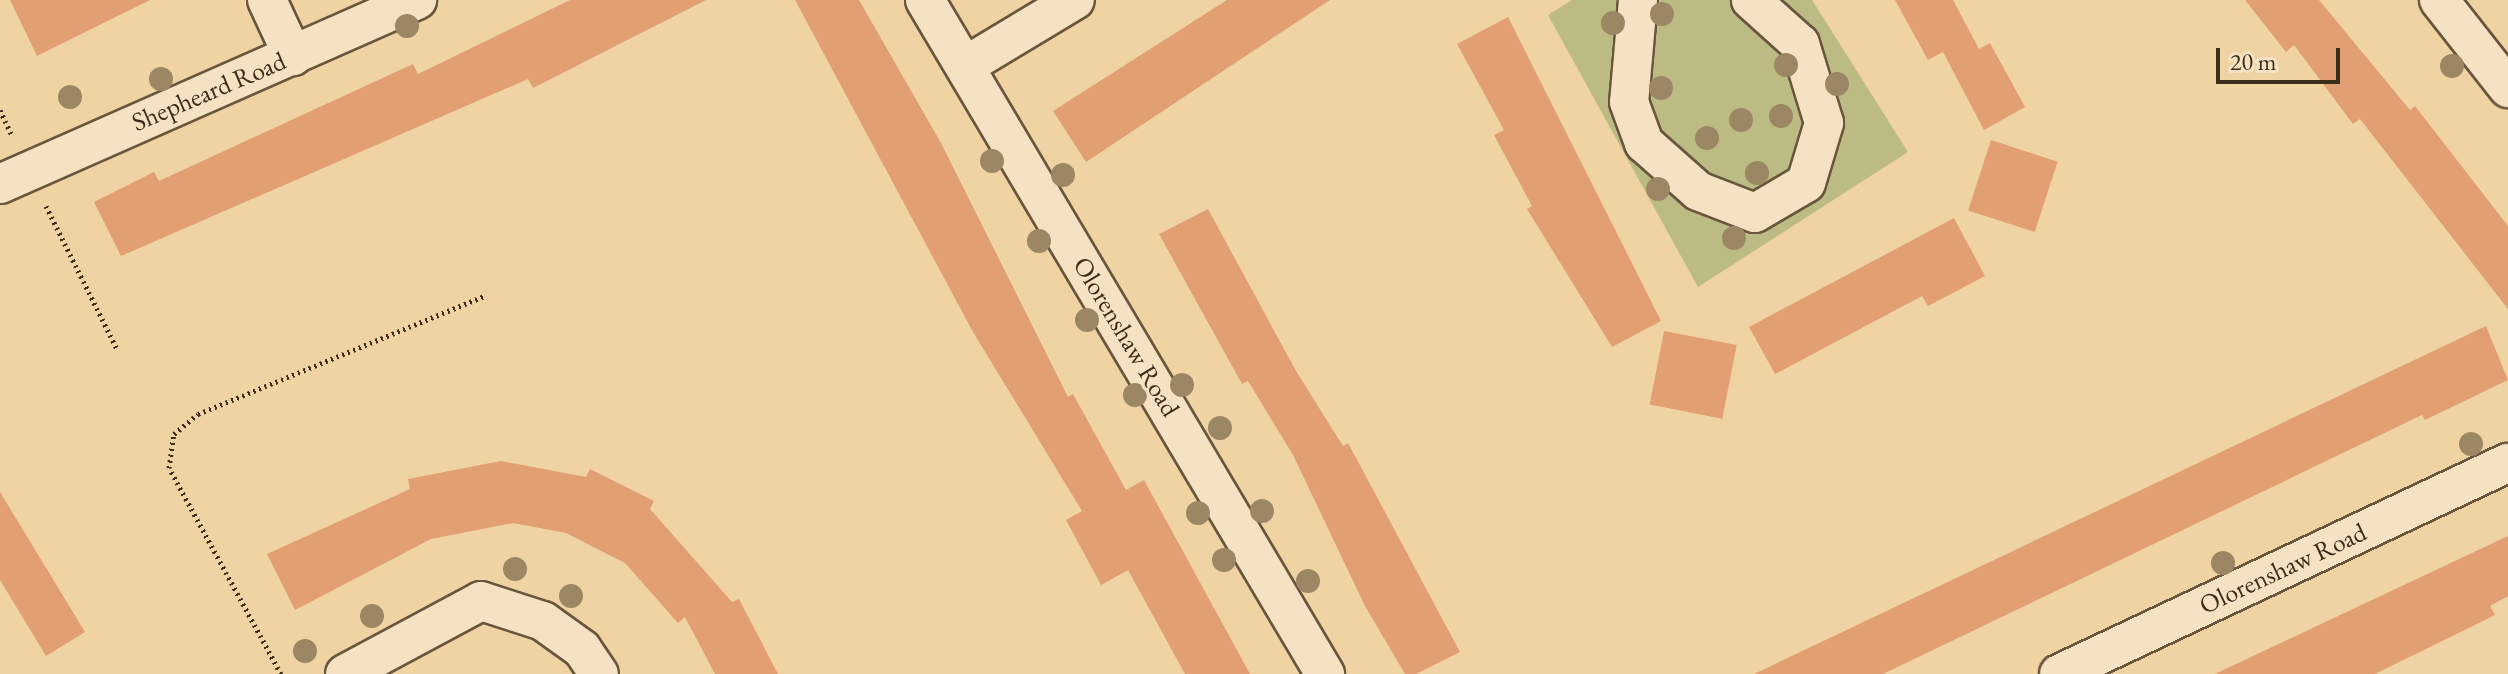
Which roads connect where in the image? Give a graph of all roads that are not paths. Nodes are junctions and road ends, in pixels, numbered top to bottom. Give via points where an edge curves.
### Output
1 (267, 0) edge
2 (417, 0) edge
3 (925, 0) edge
4 (1075, 0) edge
5 (1638, 0) edge
6 (1751, 0) edge
7 (2439, 0) edge
8 (293, 56) junction
9 (965, 66) junction
10 (2508, 88) edge
11 (14, 177) edge
12 (2508, 463) edge
13 (345, 674) edge
14 (599, 674) edge
15 (1325, 674) edge
16 (2059, 674) edge

1 - 8 street
2 - 8 street, Shepheard Road
3 - 9 street, Olorenshaw Road
4 - 9 street
5 - 6 street via 1629,102 1644,143 1698,191 1755,213 1806,183 1824,123 1800,44
7 - 10 street
8 - 11 street, Shepheard Road
9 - 15 street, Olorenshaw Road
12 - 16 street, Olorenshaw Road
13 - 14 street via 481,601 543,621 582,649

